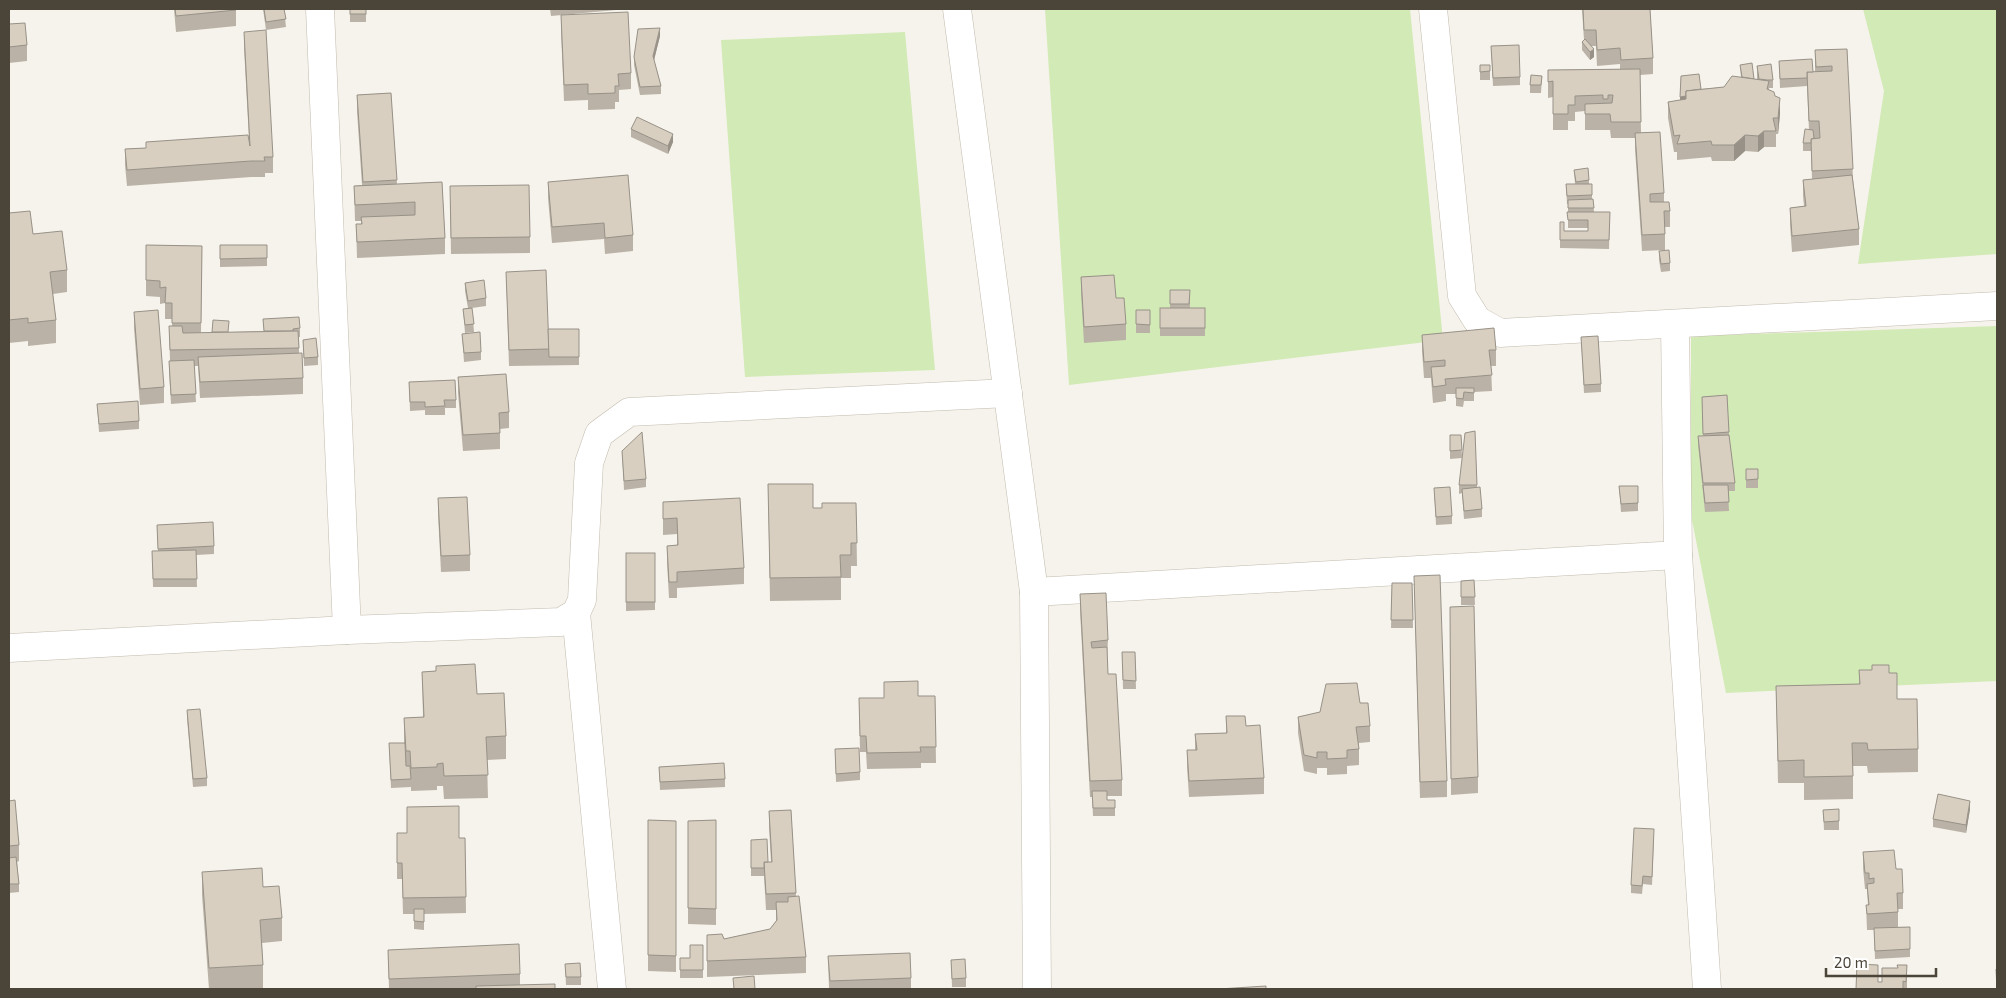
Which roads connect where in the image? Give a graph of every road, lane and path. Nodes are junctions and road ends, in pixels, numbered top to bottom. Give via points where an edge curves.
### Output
1 (320, 9) edge
2 (957, 9) edge
3 (1433, 9) edge
4 (1997, 306) edge
5 (1675, 324) junction
6 (1008, 393) junction
7 (1678, 555) junction
8 (1034, 592) junction
9 (576, 614) junction
10 (347, 630) junction
11 (9, 648) edge
12 (612, 989) edge
13 (1037, 989) edge
14 (1707, 989) edge

1 - 10 street
2 - 6 street
3 - 5 street via 1462,296 1477,320 1500,332
4 - 5 street
5 - 7 street
6 - 8 street
6 - 9 street via 630,412 598,434 589,463 582,600
7 - 8 street
7 - 14 street
8 - 13 street
9 - 10 street via 561,622
9 - 12 street
10 - 11 street

